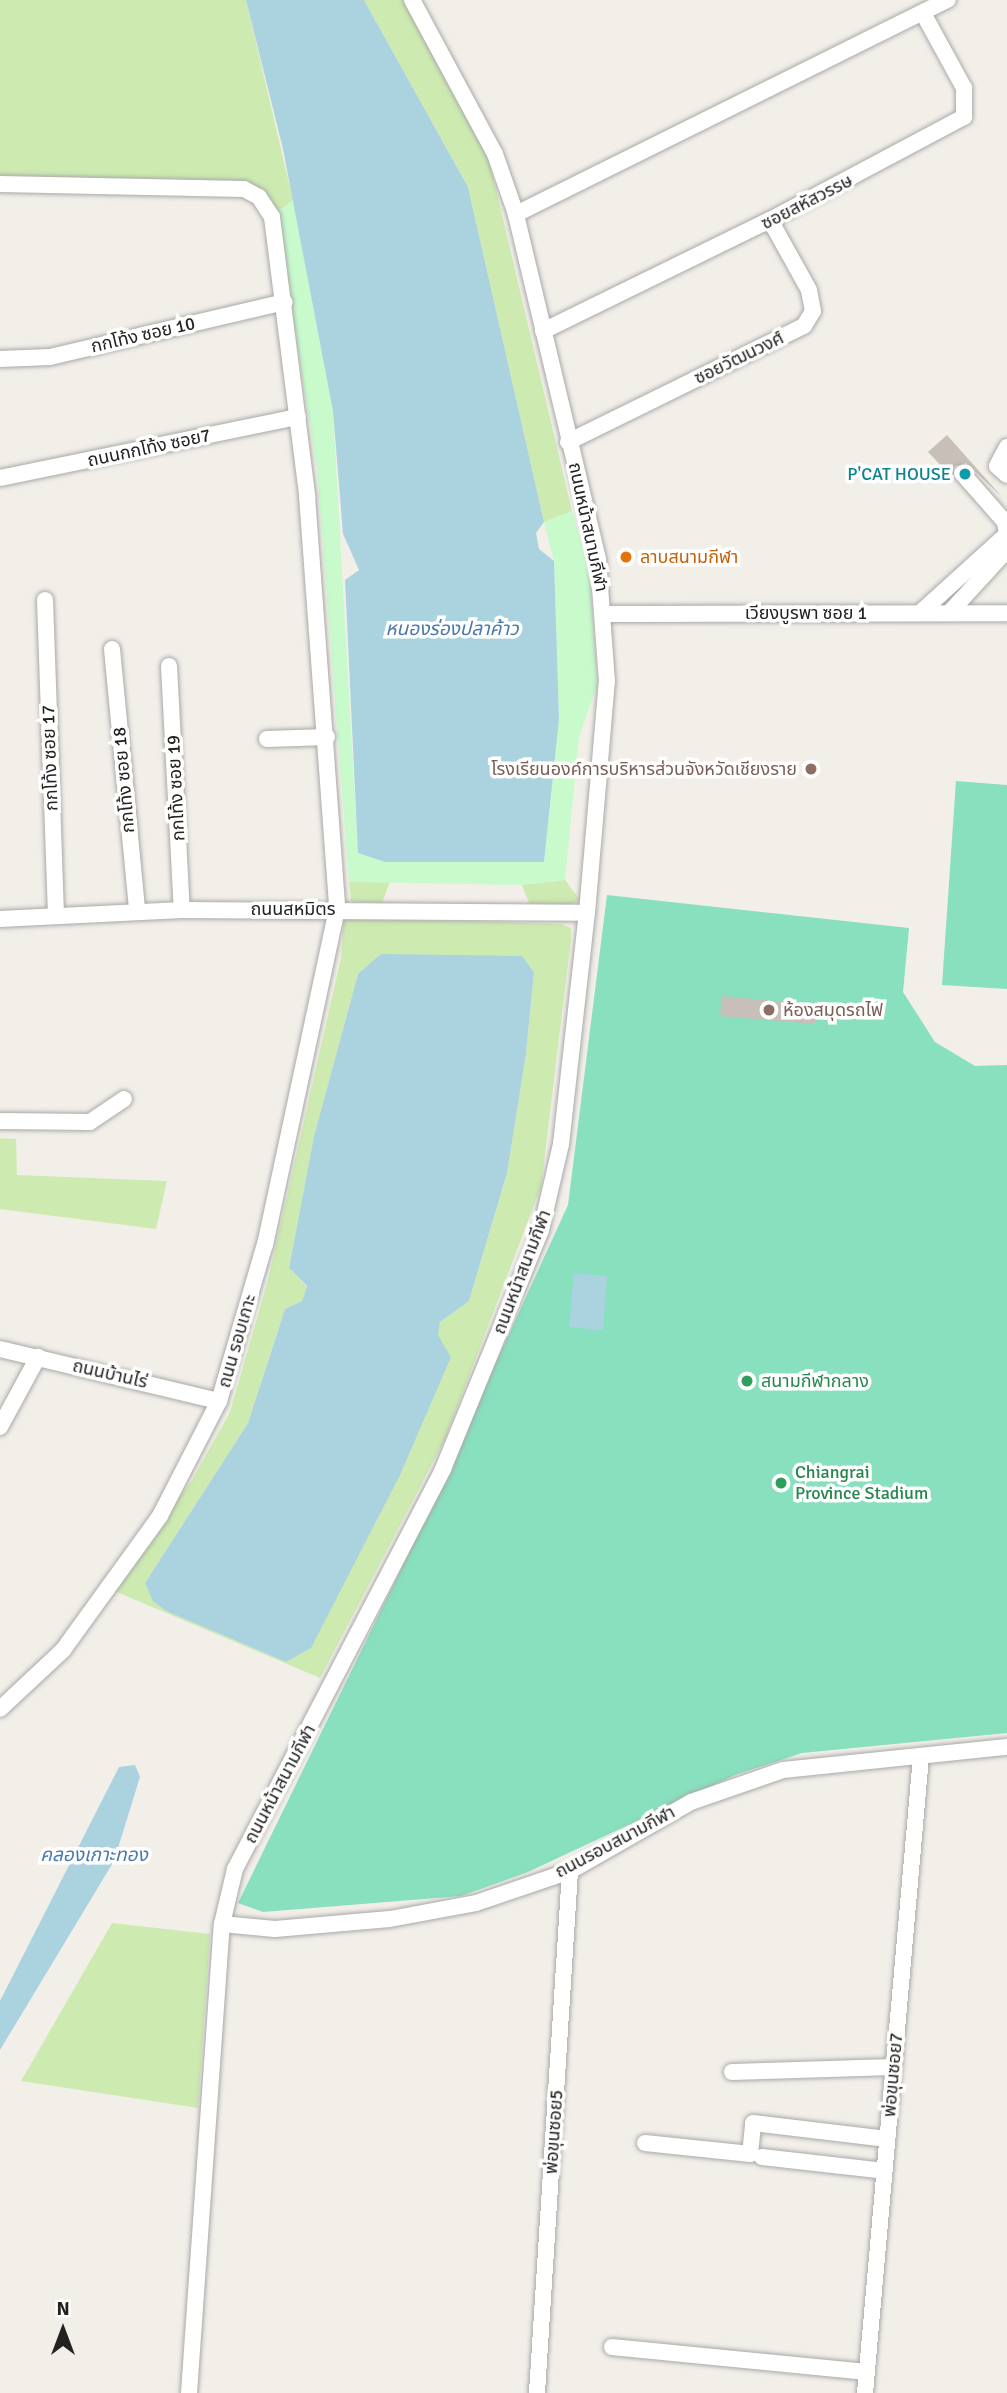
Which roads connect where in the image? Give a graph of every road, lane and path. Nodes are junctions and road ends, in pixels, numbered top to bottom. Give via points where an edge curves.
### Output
1 (412, 0) edge
2 (948, 0) edge
3 (923, 13) junction
4 (0, 184) edge
5 (516, 214) junction
6 (770, 220) junction
7 (285, 302) junction
8 (543, 331) junction
9 (0, 359) edge
10 (298, 417) junction
11 (568, 442) junction
12 (1007, 447) edge
13 (962, 473) dead end
14 (1007, 475) edge
15 (0, 478) edge
16 (1007, 550) edge
17 (45, 600) dead end
18 (921, 612) junction
19 (950, 612) junction
20 (1007, 613) edge
21 (606, 614) junction
22 (112, 649) dead end
23 (170, 666) dead end
24 (327, 737) junction
25 (267, 739) dead end
26 (337, 909) junction
27 (182, 910) junction
28 (137, 911) junction
29 (587, 913) junction
30 (56, 916) junction
31 (0, 919) edge
32 (124, 1100) dead end
33 (0, 1121) edge
34 (0, 1349) edge
35 (38, 1357) junction
36 (219, 1401) junction
37 (0, 1427) edge
38 (0, 1709) edge
39 (1007, 1747) edge
40 (921, 1758) junction
41 (570, 1871) junction
42 (222, 1924) junction
43 (893, 2067) junction
44 (732, 2072) dead end
45 (887, 2139) junction
46 (645, 2143) dead end
47 (762, 2157) dead end
48 (884, 2171) junction
49 (612, 2347) dead end
50 (867, 2372) junction
51 (189, 2393) edge
52 (537, 2393) edge
53 (865, 2393) edge

1 - 5 street, ถนนหน้าสนามกีฬา via 495,154
2 - 3 street
3 - 5 street
3 - 6 street, ซอยสหัสวรรษ via 964,88 964,117
4 - 7 street, ถนน รอบเกาะ via 244,189 259,197 272,217
5 - 8 street, ถนนหน้าสนามกีฬา
6 - 8 street, ซอยสหัสวรรษ
6 - 11 street, ซอยวัฒนวงศ์ via 809,290 813,311 804,326
7 - 9 street, กกโท้ง ซอย 10 via 50,357
7 - 10 street, ถนน รอบเกาะ
8 - 11 street, ถนนหน้าสนามกีฬา
10 - 15 street, ถนนกกโท้ง ซอย7
10 - 24 street, ถนน รอบเกาะ
11 - 21 street, ถนนหน้าสนามกีฬา
12 - 14 street via 998,466
13 - 18 street via 1005,522 1007,534
16 - 19 street
17 - 30 street, กกโท้ง ซอย 17
18 - 19 street, เวียงบูรพา ซอย 1
18 - 21 street, เวียงบูรพา ซอย 1
19 - 20 street, เวียงบูรพา ซอย 1
21 - 29 street, ถนนหน้าสนามกีฬา via 607,682
22 - 28 street, กกโท้ง ซอย 18
23 - 27 street, กกโท้ง ซอย 19
24 - 25 street
24 - 26 street, ถนน รอบเกาะ
26 - 27 street, ถนนสหมิตร
26 - 29 street, ถนนสหมิตร
26 - 36 street, ถนน รอบเกาะ via 265,1244
27 - 28 street, ถนนสหมิตร
28 - 30 street, ถนนสหมิตร
29 - 42 street, ถนนหน้าสนามกีฬา via 561,1144 541,1230 443,1469 235,1869
30 - 31 street, ถนนสหมิตร
32 - 33 street via 90,1122
34 - 35 street, ถนนบ้านไร่
35 - 36 street, ถนนบ้านไร่
35 - 37 street
36 - 38 street, ถนน รอบเกาะ via 160,1516 63,1650
39 - 40 street, ถนนรอบสนามกีฬา
40 - 41 street, ถนนรอบสนามกีฬา via 783,1770 691,1802
40 - 43 street, พ่อขุนซอย7
41 - 42 street, ถนนรอบสนามกีฬา via 476,1903 390,1919 275,1930
41 - 52 street, พ่อขุนซอย5
42 - 51 street, ถนนหน้าสนามกีฬา
43 - 44 street
43 - 45 street, พ่อขุนซอย7
45 - 46 street via 753,2123 750,2154
45 - 48 street, พ่อขุนซอย7
47 - 48 street
48 - 50 street, พ่อขุนซอย7
49 - 50 street
50 - 53 street, พ่อขุนซอย7

